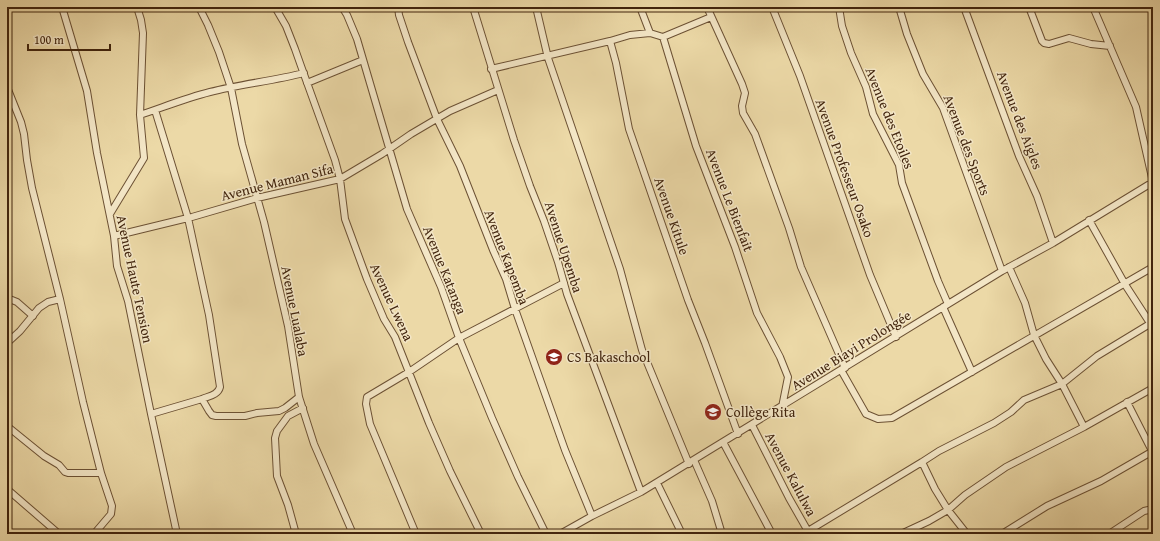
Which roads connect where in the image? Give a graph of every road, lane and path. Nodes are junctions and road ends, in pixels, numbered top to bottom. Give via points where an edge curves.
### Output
1 (62, 7) edge
2 (137, 7) edge
3 (199, 7) edge
4 (275, 7) edge
5 (342, 7) edge
6 (398, 7) edge
7 (473, 7) edge
8 (536, 7) edge
9 (640, 7) edge
10 (707, 7) edge
11 (772, 7) edge
12 (839, 7) edge
13 (899, 7) edge
14 (964, 7) edge
15 (1029, 7) edge
16 (1093, 7) edge
17 (711, 17) junction
18 (650, 33) junction
19 (662, 37) junction
20 (610, 41) junction
21 (1110, 46) junction
22 (547, 55) junction
23 (363, 60) junction
24 (491, 69) junction
25 (304, 73) junction
26 (307, 83) junction
27 (7, 86) edge
28 (231, 88) junction
29 (498, 90) junction
30 (155, 110) junction
31 (140, 115) junction
32 (437, 119) junction
33 (389, 149) junction
34 (340, 179) junction
35 (1153, 182) edge
36 (257, 198) junction
37 (110, 214) junction
38 (188, 218) junction
39 (1089, 220) junction
40 (114, 236) junction
41 (1053, 243) junction
42 (1009, 267) junction
43 (1153, 267) edge
44 (1002, 271) junction
45 (564, 283) junction
46 (1125, 283) junction
47 (7, 298) edge
48 (60, 299) junction
49 (945, 306) junction
50 (515, 309) junction
51 (32, 316) junction
52 (1152, 322) edge
53 (1034, 335) junction
54 (896, 337) junction
55 (460, 338) junction
56 (7, 343) edge
57 (843, 369) junction
58 (409, 372) junction
59 (972, 372) junction
60 (1062, 384) junction
61 (1153, 388) edge
62 (299, 397) junction
63 (202, 399) junction
64 (1127, 402) junction
65 (782, 407) junction
66 (303, 408) junction
67 (151, 414) junction
68 (752, 425) junction
69 (7, 426) edge
70 (1084, 427) junction
71 (738, 434) junction
72 (722, 442) junction
73 (1153, 452) edge
74 (692, 462) junction
75 (922, 462) junction
76 (101, 473) junction
77 (657, 483) junction
78 (7, 489) edge
79 (641, 492) junction
80 (1153, 509) edge
81 (948, 510) junction
82 (592, 516) junction
83 (809, 532) edge
84 (563, 533) edge
85 (59, 534) edge
86 (94, 534) edge
87 (177, 534) edge
88 (296, 534) edge
89 (353, 534) edge
90 (416, 534) edge
91 (481, 534) edge
92 (546, 534) edge
93 (682, 534) edge
94 (722, 534) edge
95 (772, 534) edge
96 (901, 534) edge
97 (967, 534) edge
98 (1002, 534) edge
99 (1109, 534) edge

1 - 37 street, Avenue Haute Tension via 87,91
2 - 31 street via 143,33
3 - 28 street, Avenue Lualaba via 219,52
4 - 25 street, Avenue Lwena via 286,26
5 - 23 street, Avenue Katanga via 357,39
6 - 32 street, Avenue Kapemba via 408,42
7 - 24 street, Avenue Upemba
8 - 22 street
9 - 18 street
10 - 17 street
11 - 54 street, Avenue Professeur Osako via 800,76 870,275
12 - 49 street, Avenue des Etoiles via 851,53 866,87 873,114 899,165 902,183
13 - 44 street, Avenue des Sports via 923,74 943,108
14 - 41 street, Avenue des Aigles
15 - 21 street via 1044,43 1069,38
16 - 21 street
17 - 19 street
17 - 57 street via 745,93 742,106 744,113 755,134 801,267
18 - 19 street
18 - 20 street
19 - 65 street, Avenue Le Bienfait via 696,146 757,313 788,377
20 - 22 street
20 - 71 street, Avenue Kitule via 629,129
21 - 35 street via 1136,108
22 - 24 street
22 - 74 street via 620,269 642,350
23 - 26 street
23 - 33 street, Avenue Katanga
24 - 29 street, Avenue Upemba
25 - 26 street, Avenue Lwena
25 - 28 street
26 - 34 street, Avenue Lwena via 336,160
27 - 48 street via 22,122 32,188
28 - 30 street via 192,97
28 - 36 street, Avenue Lualaba via 242,144
29 - 32 street, Avenue Maman Sifa via 455,108
29 - 45 street, Avenue Upemba
30 - 31 street
30 - 38 street
31 - 37 street via 144,158
32 - 33 street, Avenue Maman Sifa
32 - 50 street, Avenue Kapemba via 460,166 506,279
33 - 34 street, Avenue Maman Sifa
33 - 55 street, Avenue Katanga via 407,209
34 - 36 street, Avenue Maman Sifa
34 - 58 street, Avenue Lwena via 345,219 356,251
35 - 39 street, Avenue Biayi Prolongée
36 - 38 street, Avenue Maman Sifa
36 - 62 street, Avenue Lualaba via 288,326
37 - 40 street, Avenue Haute Tension
38 - 40 street, Avenue Maman Sifa
38 - 63 street via 209,315 220,386 216,393
39 - 41 street, Avenue Biayi Prolongée
39 - 46 street
40 - 67 street, Avenue Haute Tension via 117,266 128,301
41 - 42 street, Avenue Biayi Prolongée
42 - 44 street, Avenue Biayi Prolongée
42 - 53 street via 1025,303
43 - 46 street
44 - 49 street, Avenue Biayi Prolongée
45 - 50 street
45 - 79 street, Avenue Upemba
46 - 52 street
46 - 53 street
47 - 51 street via 16,302
48 - 51 street via 48,302
48 - 76 street
49 - 54 street, Avenue Biayi Prolongée
49 - 59 street, Avenue des Etoiles
50 - 55 street
50 - 82 street, Avenue Kapemba
51 - 56 street
52 - 60 street via 1097,356
53 - 59 street
53 - 60 street
54 - 57 street, Avenue Biayi Prolongée
55 - 58 street
55 - 92 street, Avenue Katanga via 518,477
57 - 59 street via 866,414 885,419 892,418
57 - 65 street, Avenue Biayi Prolongée
58 - 90 street via 367,397 366,401 370,424
58 - 91 street, Avenue Lwena via 450,471
60 - 70 street
60 - 75 street via 1024,400 994,423
61 - 64 street
62 - 63 street via 279,411 257,412 246,416 212,415
62 - 66 street, Avenue Lualaba
63 - 67 street
64 - 70 street
64 - 73 street
65 - 68 street, Avenue Biayi Prolongée
66 - 88 street via 288,416 275,438 278,476
66 - 89 street, Avenue Lualaba via 314,444
67 - 87 street, Avenue Haute Tension
68 - 71 street, Avenue Biayi Prolongée
68 - 83 street, Avenue Kalulwa
69 - 76 street via 65,472
70 - 81 street via 1006,467 964,494
71 - 72 street, Avenue Biayi Prolongée
72 - 74 street, Avenue Biayi Prolongée
72 - 95 street
73 - 98 street via 1101,481 1046,506
74 - 77 street, Avenue Biayi Prolongée
74 - 94 street via 712,501
75 - 81 street
75 - 83 street
76 - 86 street via 112,509 111,514
77 - 79 street, Avenue Biayi Prolongée
77 - 93 street
78 - 85 street
79 - 82 street, Avenue Biayi Prolongée
80 - 99 street via 1144,511
81 - 96 street
81 - 97 street
82 - 84 street, Avenue Biayi Prolongée

